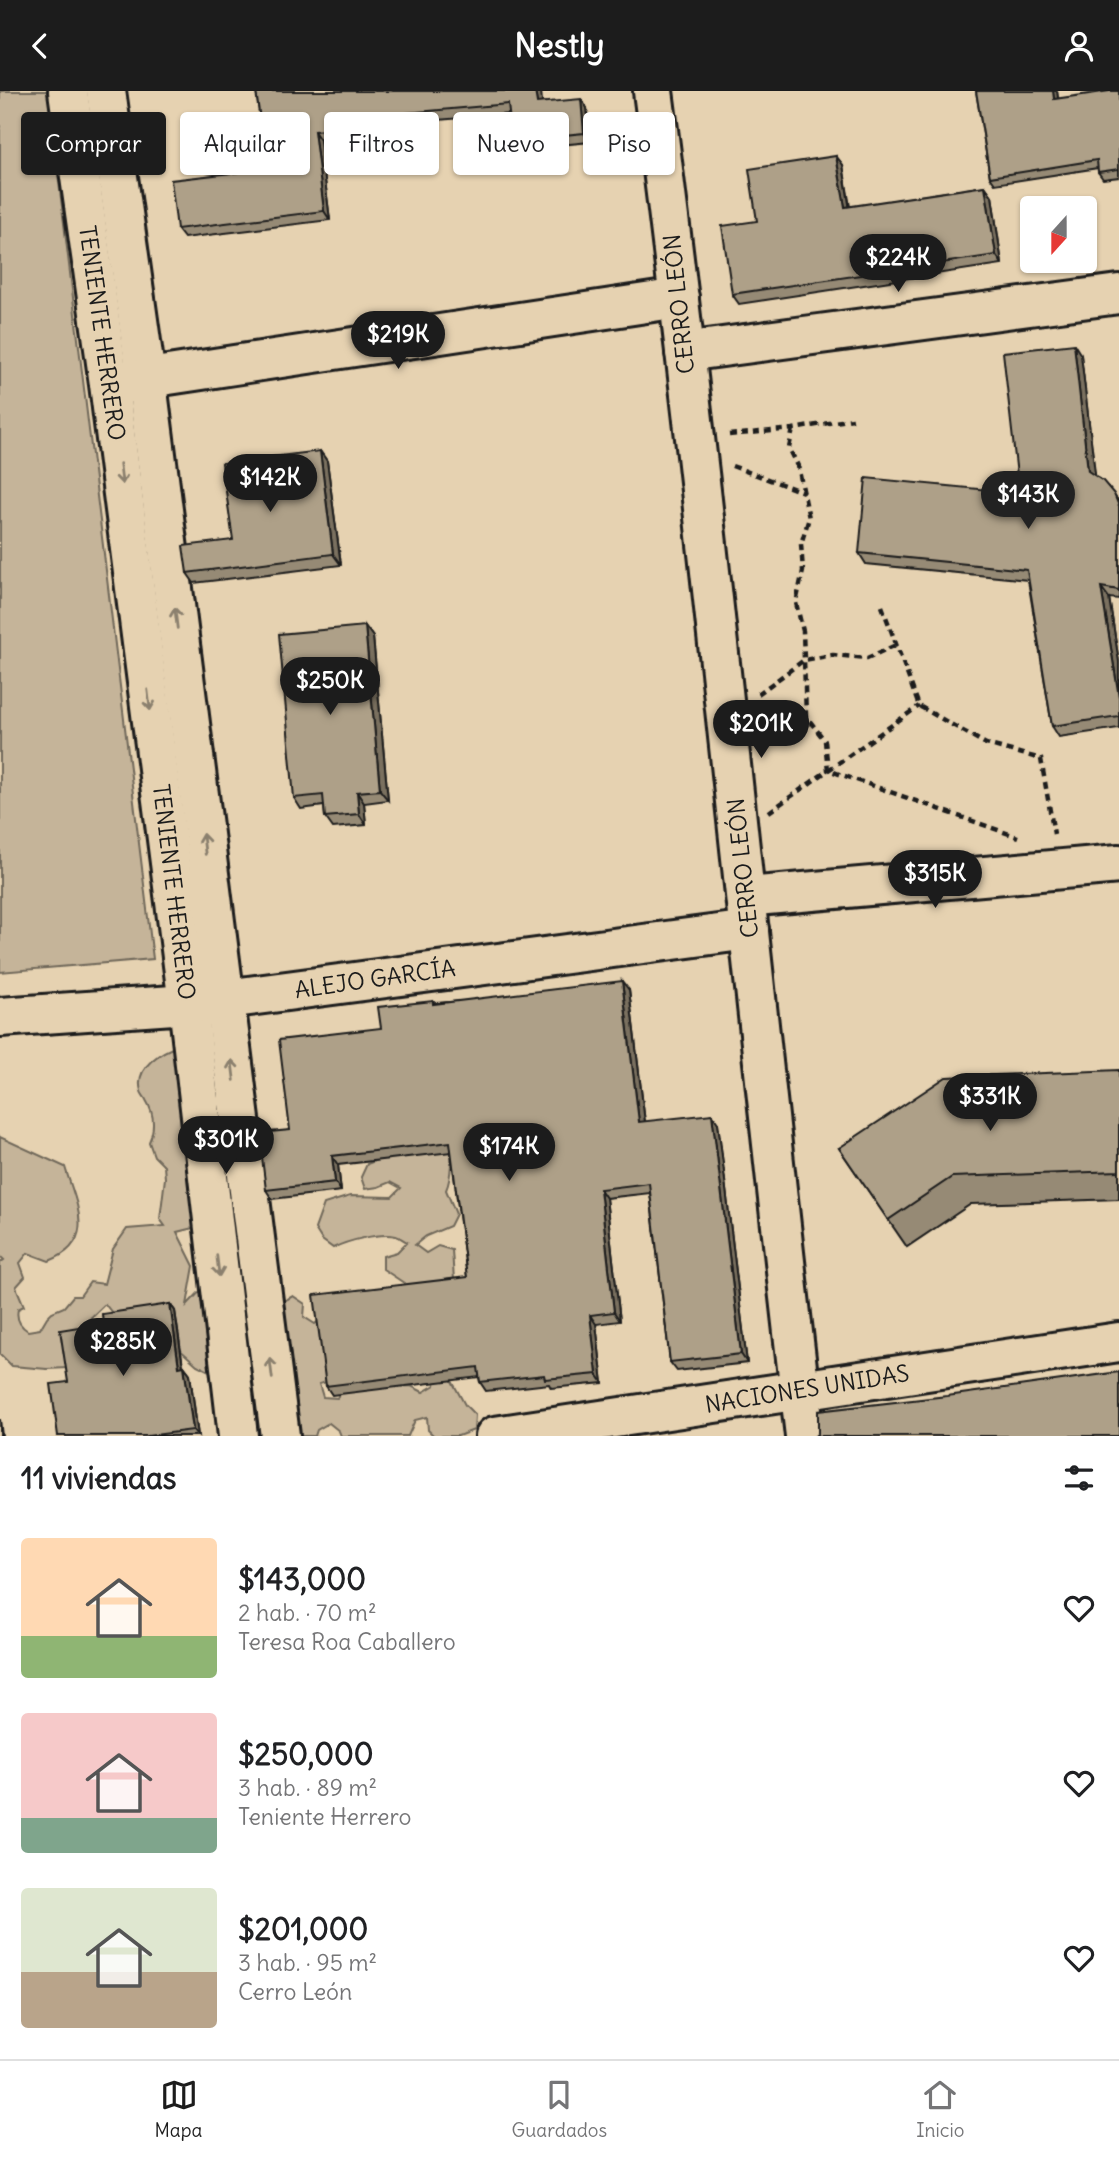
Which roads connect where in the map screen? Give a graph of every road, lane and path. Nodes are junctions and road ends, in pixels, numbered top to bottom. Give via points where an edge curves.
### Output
1 (68, 91) edge
2 (106, 91) edge
3 (653, 91) edge
4 (1119, 294) edge
5 (678, 299) junction
6 (685, 352) junction
7 (128, 381) junction
8 (853, 419) dead end
9 (793, 429) junction
10 (728, 444) dead end
11 (724, 463) dead end
12 (804, 492) junction
13 (881, 606) dead end
14 (896, 645) junction
15 (804, 660) junction
16 (752, 683) dead end
17 (919, 706) junction
18 (828, 770) junction
19 (767, 799) dead end
20 (769, 812) junction
21 (769, 824) dead end
22 (1045, 837) dead end
23 (1012, 840) dead end
24 (1119, 865) edge
25 (748, 913) junction
26 (206, 1002) junction
27 (0, 1017) edge
28 (250, 1202) junction
29 (212, 1208) junction
30 (1119, 1342) edge
31 (799, 1390) junction
32 (238, 1436) edge
33 (280, 1436) edge
34 (495, 1436) edge
35 (805, 1436) edge

1 - 7 street, TENIENTE HERRERO
2 - 7 street, TENIENTE HERRERO
3 - 5 street, CERRO LEÓN
4 - 6 street
5 - 6 street, CERRO LEÓN
5 - 7 street
6 - 25 street, CERRO LEÓN
7 - 26 street, TENIENTE HERRERO
8 - 9 path
9 - 10 path via 730,434
9 - 12 path via 789,448
11 - 12 path
12 - 15 path via 809,518 801,544 803,571 796,603
13 - 14 path
14 - 15 path via 867,658 833,655
14 - 17 path
15 - 16 path via 754,697
15 - 18 path via 806,716 824,741
17 - 18 path
17 - 22 path via 986,744 1041,759 1055,837
18 - 20 path
18 - 23 path via 1025,839
19 - 20 path
20 - 21 path
24 - 25 street, ALEJO GARCÍA
25 - 26 street, ALEJO GARCÍA
25 - 31 street, CERRO LEÓN
26 - 27 street, ALEJO GARCÍA
28 -> 26 street, TENIENTE HERRERO
26 - 29 street, TENIENTE HERRERO
28 - 29 street
33 -> 28 street, TENIENTE HERRERO
29 -> 32 street, TENIENTE HERRERO
30 - 31 street, NACIONES UNIDAS
31 - 34 street, NACIONES UNIDAS
31 - 35 street, CERRO LEÓN

